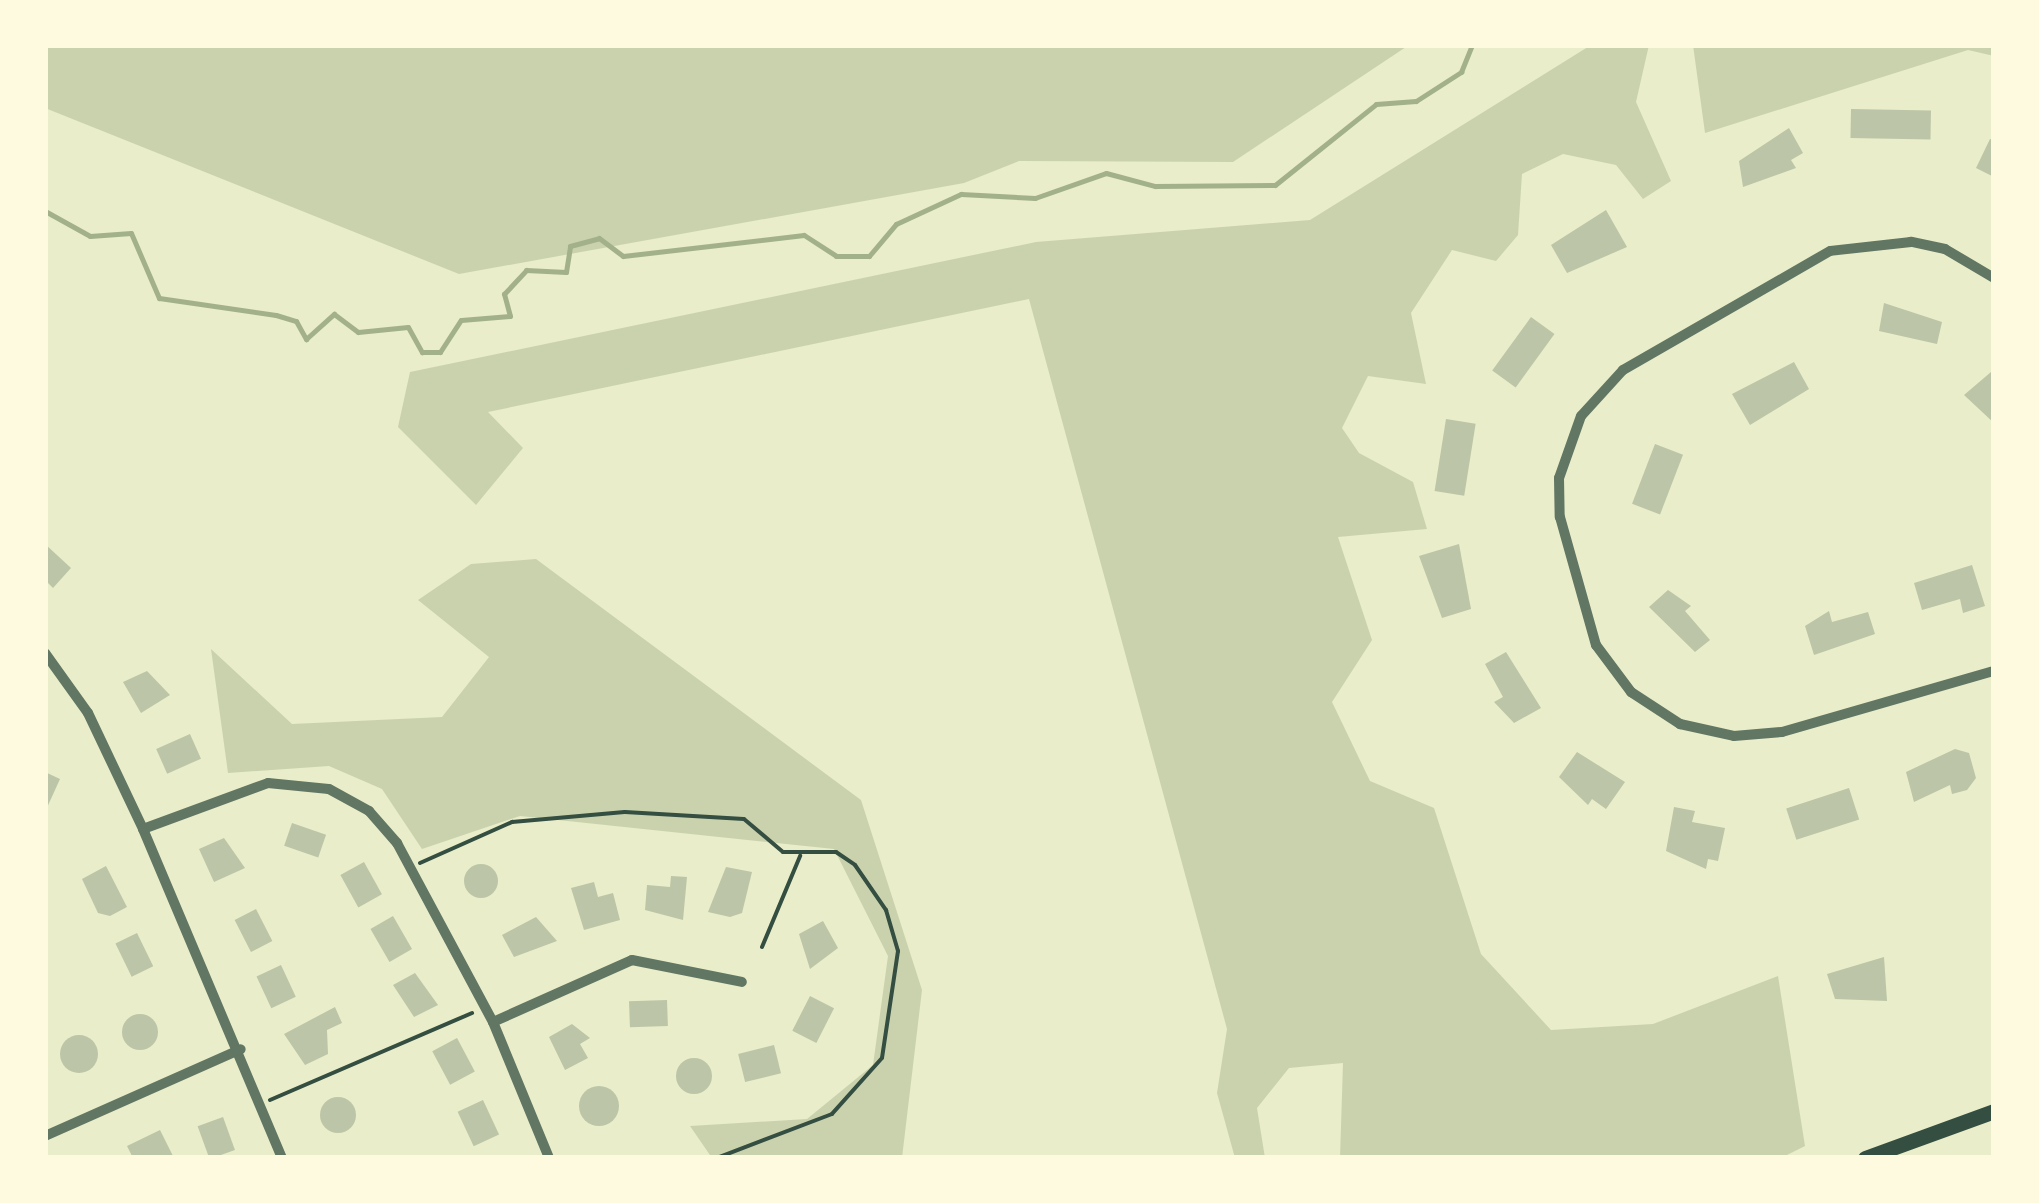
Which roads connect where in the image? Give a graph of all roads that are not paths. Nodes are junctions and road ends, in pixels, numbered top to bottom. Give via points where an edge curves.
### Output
1 (1994, 278) edge
2 (45, 653) edge
3 (1994, 671) edge
4 (143, 829) junction
5 (742, 982) dead end
6 (494, 1022) junction
7 (242, 1048) junction
8 (1994, 1112) edge
9 (45, 1136) edge
10 (282, 1158) edge
11 (549, 1158) edge
12 (1865, 1158) edge

1 - 3 street via 1911,242 1830,252 1623,370 1580,416 1559,478 1560,517 1596,645 1630,692 1680,724 1734,736 1782,732
2 - 4 street via 88,712
4 - 6 street via 234,790 298,782 370,811 411,867
4 - 7 street
5 - 6 street via 632,960
6 - 11 street
7 - 9 street
7 - 10 street
8 - 12 main road

